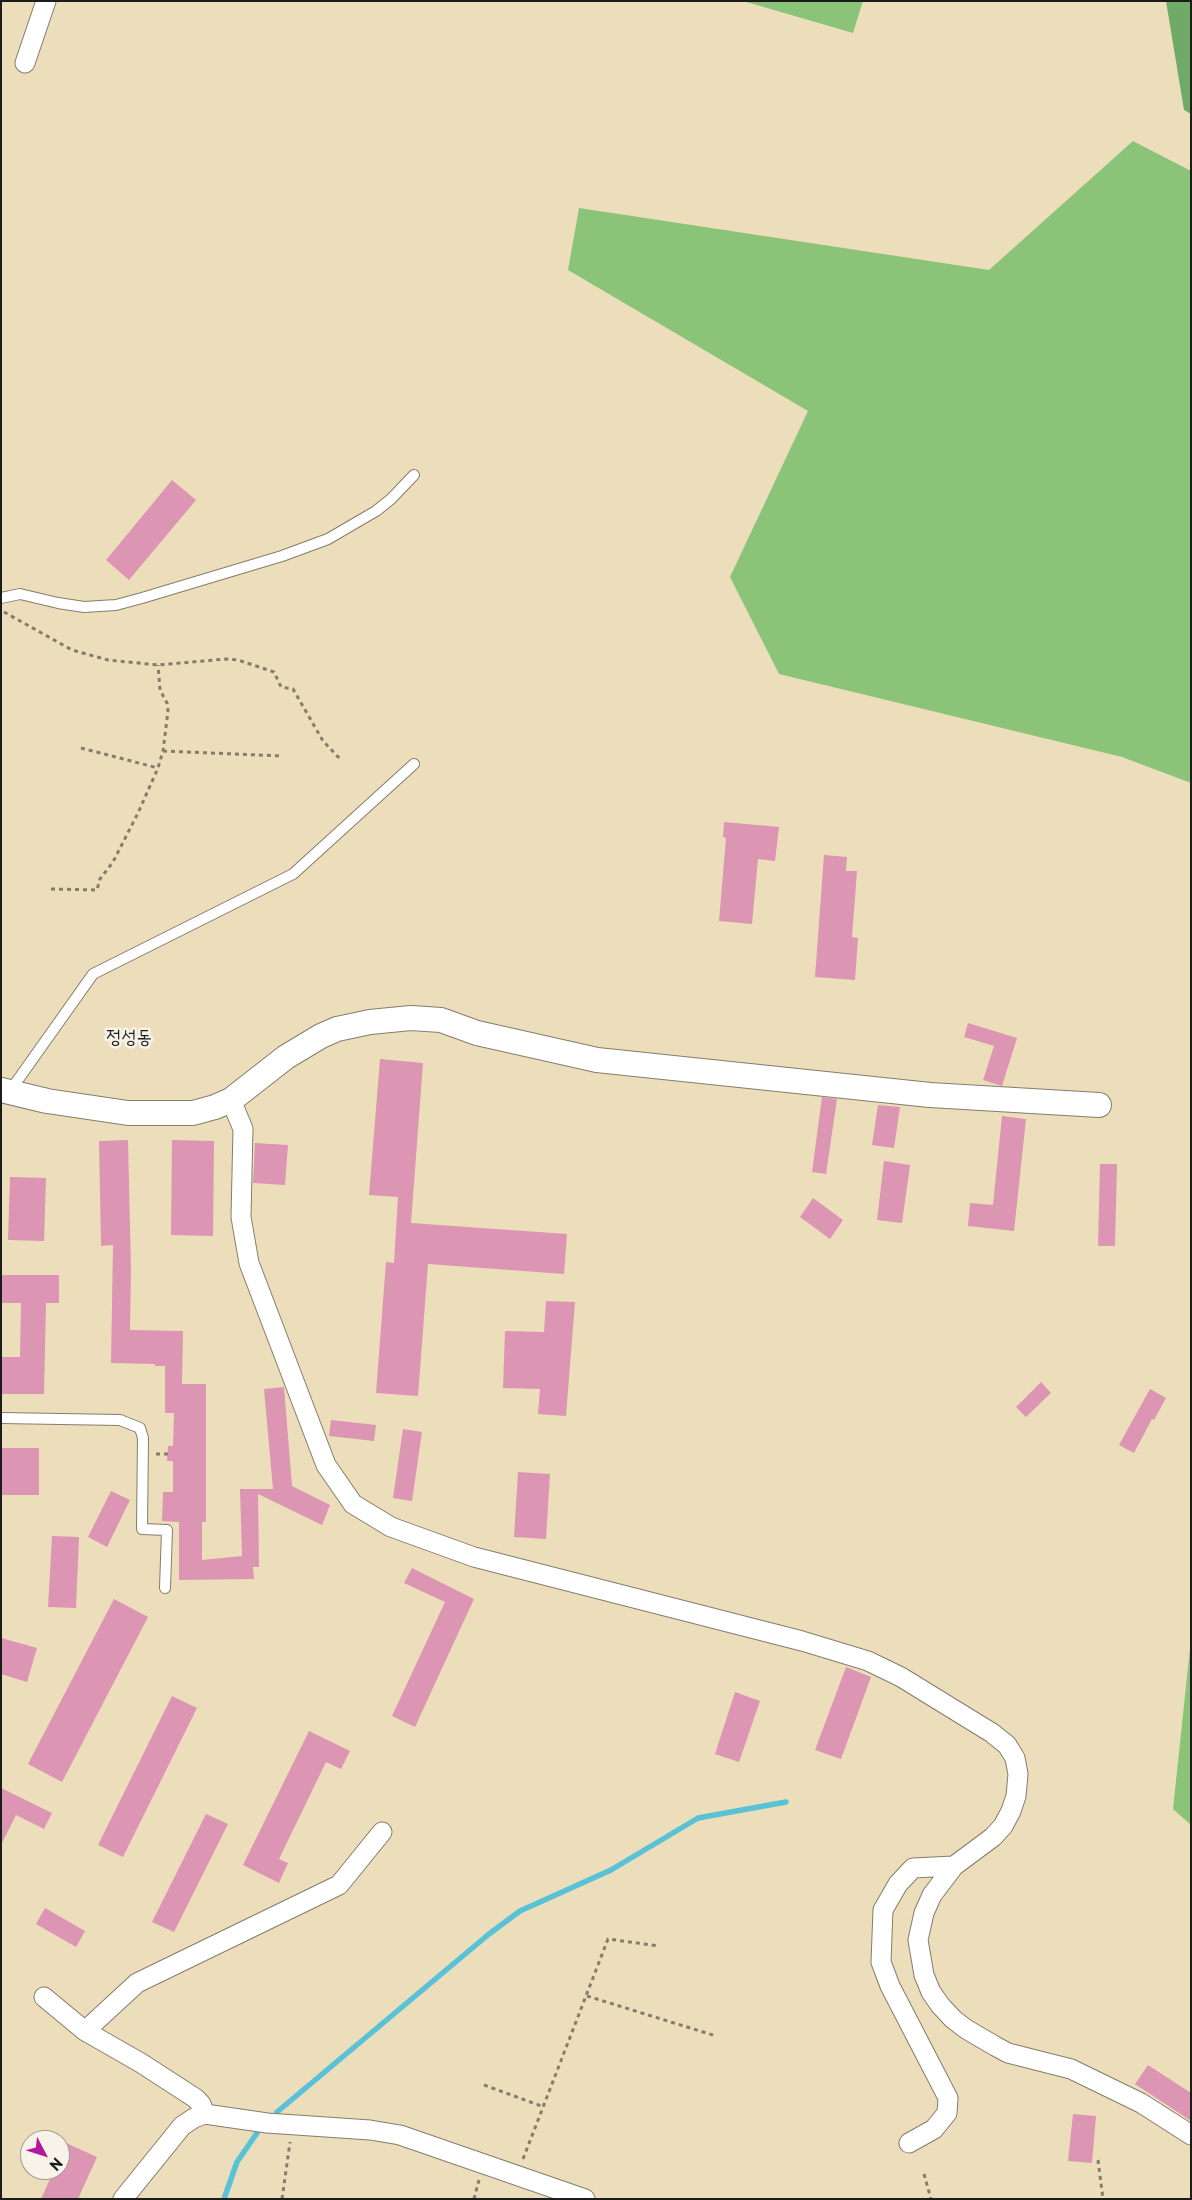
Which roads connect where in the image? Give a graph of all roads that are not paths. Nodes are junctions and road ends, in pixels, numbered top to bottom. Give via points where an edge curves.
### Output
1 (46, 1) edge
2 (26, 63) dead end
3 (414, 475) dead end
4 (1, 598) edge
5 (414, 764) dead end
6 (6, 1091) edge
7 (231, 1100) junction
8 (1099, 1105) dead end
9 (1, 1418) edge
10 (165, 1588) dead end
11 (382, 1832) dead end
12 (954, 1866) junction
13 (44, 1997) dead end
14 (85, 2030) junction
15 (204, 2114) junction
16 (1191, 2135) edge
17 (909, 2143) dead end
18 (123, 2199) edge
19 (586, 2199) edge

1 - 2 street
3 - 4 lane via 376,511 328,539 142,598 116,605 84,607 20,594
5 - 6 lane via 293,874 93,974
6 - 7 street via 47,1101 128,1113 193,1113
7 - 8 street via 286,1057 321,1036 370,1022 411,1018 441,1020 477,1033 597,1060 930,1095
7 - 12 street via 243,1129 241,1217 249,1263 326,1465 353,1504 391,1527 474,1557 802,1641 868,1660 901,1677 992,1733 1007,1744 1015,1758 1018,1774 1016,1796 1003,1826
9 - 10 lane via 120,1420 140,1428 143,1438 142,1529 167,1530
11 - 14 street via 339,1885 137,1983
12 - 16 street via 932,1895 918,1940 924,1976 940,2005 966,2029 995,2046 1071,2069 1141,2103
12 - 17 street via 913,1868 898,1884 883,1910 882,1962 890,1986 948,2098 947,2113 934,2129
13 - 14 street
14 - 15 street via 195,2098
15 - 18 street via 182,2126
15 - 19 street via 400,2135

